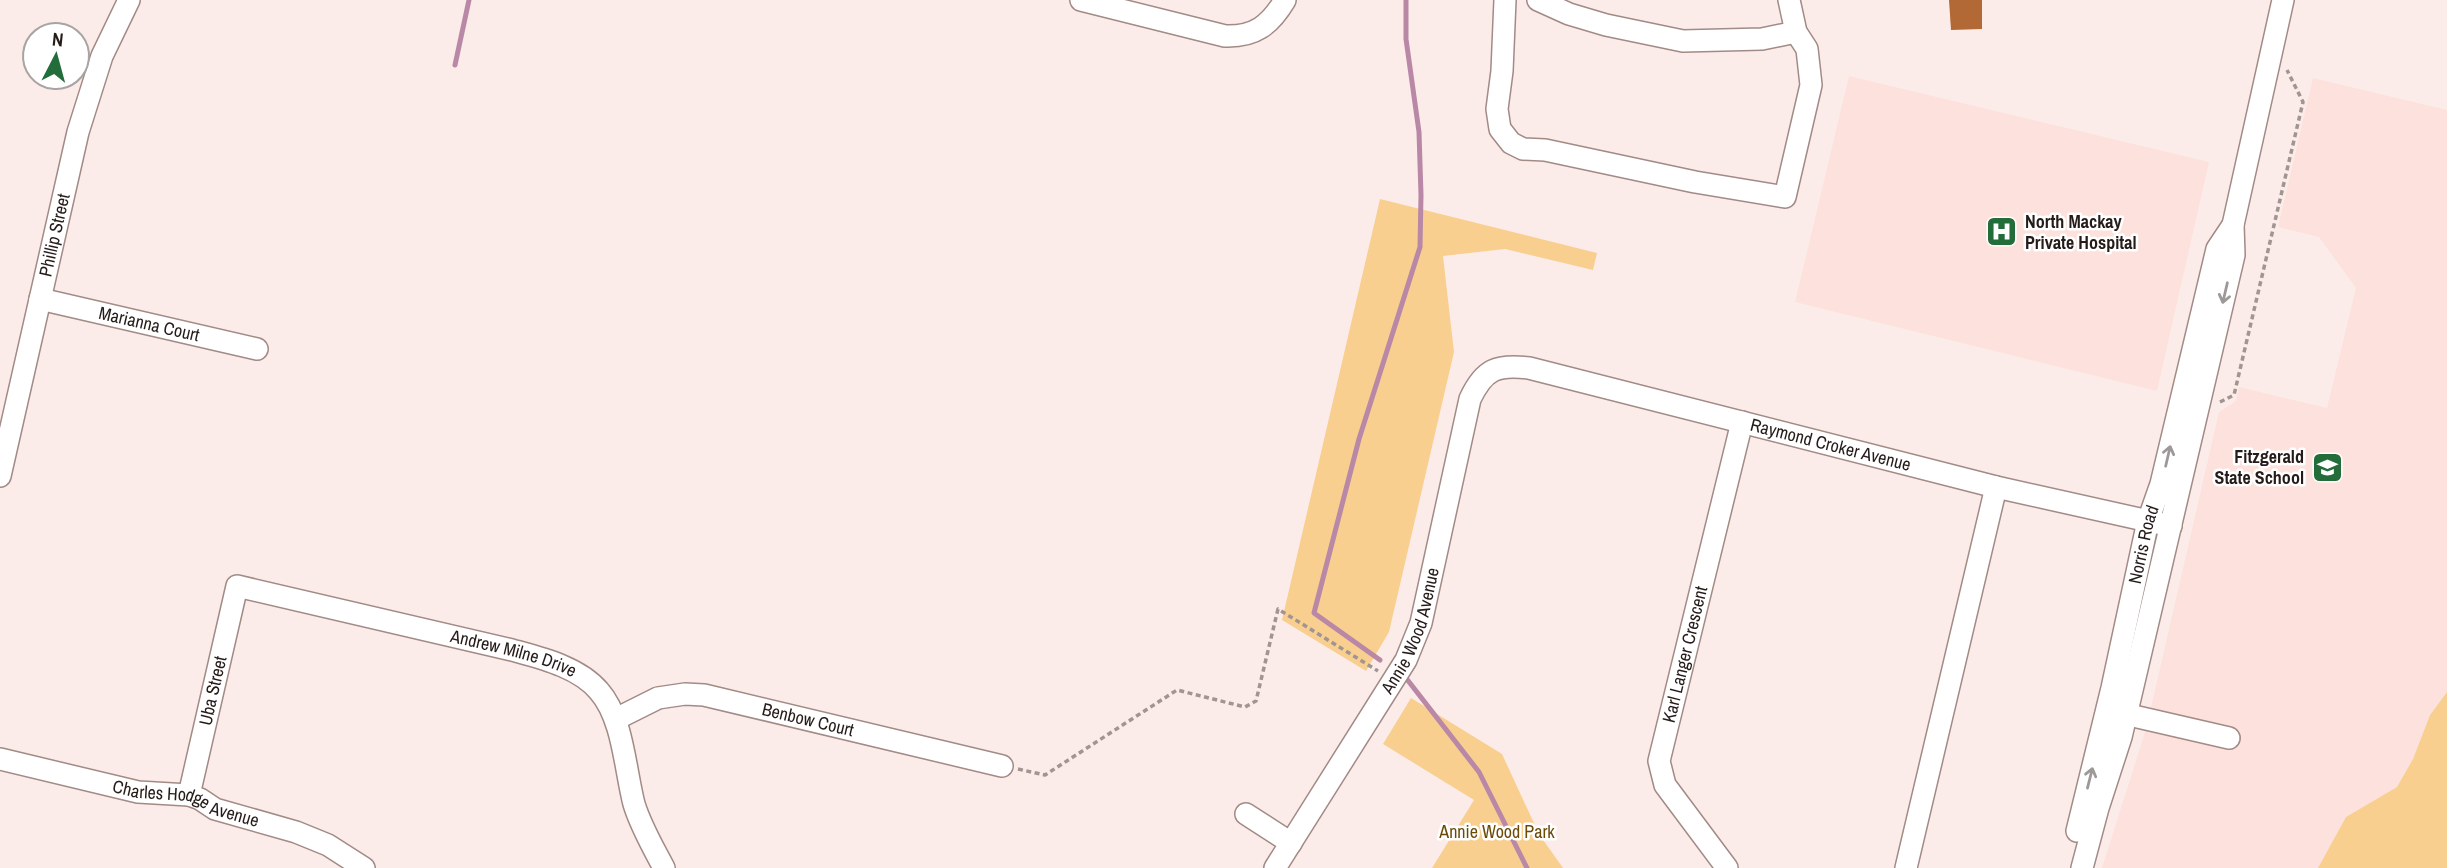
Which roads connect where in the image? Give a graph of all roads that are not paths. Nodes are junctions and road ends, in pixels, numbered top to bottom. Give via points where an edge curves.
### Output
1 (129, 0) edge
2 (1081, 0) edge
3 (1285, 0) edge
4 (1505, 0) edge
5 (1538, 0) edge
6 (1789, 0) edge
7 (2283, 0) edge
8 (1796, 32) junction
9 (2233, 225) junction
10 (40, 299) junction
11 (257, 349) dead end
12 (1490, 371) joint
13 (1742, 422) junction
14 (0, 476) edge
15 (1996, 486) junction
16 (2148, 521) junction
17 (2171, 526) junction
18 (237, 586) joint
19 (2123, 713) junction
20 (616, 719) junction
21 (2229, 738) dead end
22 (0, 759) edge
23 (1002, 766) road end
24 (189, 795) junction
25 (1246, 814) dead end
26 (1292, 842) junction
27 (364, 868) edge
28 (664, 868) edge
29 (1275, 868) edge
30 (1727, 868) edge
31 (1906, 868) edge
32 (2068, 868) edge
33 (2082, 868) edge

1 - 10 street, Phillip Street via 102,56 78,132
2 - 3 street via 1225,37 1243,37 1263,27
4 - 8 street via 1497,109 1500,129 1511,143 1523,149 1785,197 1811,85 1807,49
5 - 8 street via 1606,25 1683,41 1762,39
6 - 8 street
7 - 9 street, Norris Road
16 -> 9 street, Norris Road via 2163,477 2217,249
9 -> 17 street, Norris Road via 2234,255
10 - 11 street, Marianna Court
10 - 14 street, Phillip Street
12 - 13 street, Raymond Croker Avenue via 1508,365 1529,368
12 - 26 street, Annie Wood Avenue via 1470,399 1421,623 1406,660
13 - 15 street, Raymond Croker Avenue
13 - 30 street, Karl Langer Crescent via 1659,761 1665,785
15 - 16 street, Raymond Croker Avenue
15 - 31 street
16 - 17 street, Raymond Croker Avenue
16 - 19 street, Norris Road
17 - 19 street, Norris Road
18 - 20 street, Andrew Milne Drive via 544,658 599,690
18 - 24 street, Uba Street
19 - 21 street
32 -> 19 street, Norris Road
19 - 33 street, Norris Road via 2118,747
20 - 23 street, Benbow Court via 658,698 704,695
20 - 28 street, Andrew Milne Drive via 642,828
22 - 24 street, Charles Hodge Avenue via 138,792
24 - 27 street, Charles Hodge Avenue via 215,809 328,845
25 - 26 street
26 - 29 street, Annie Wood Avenue

